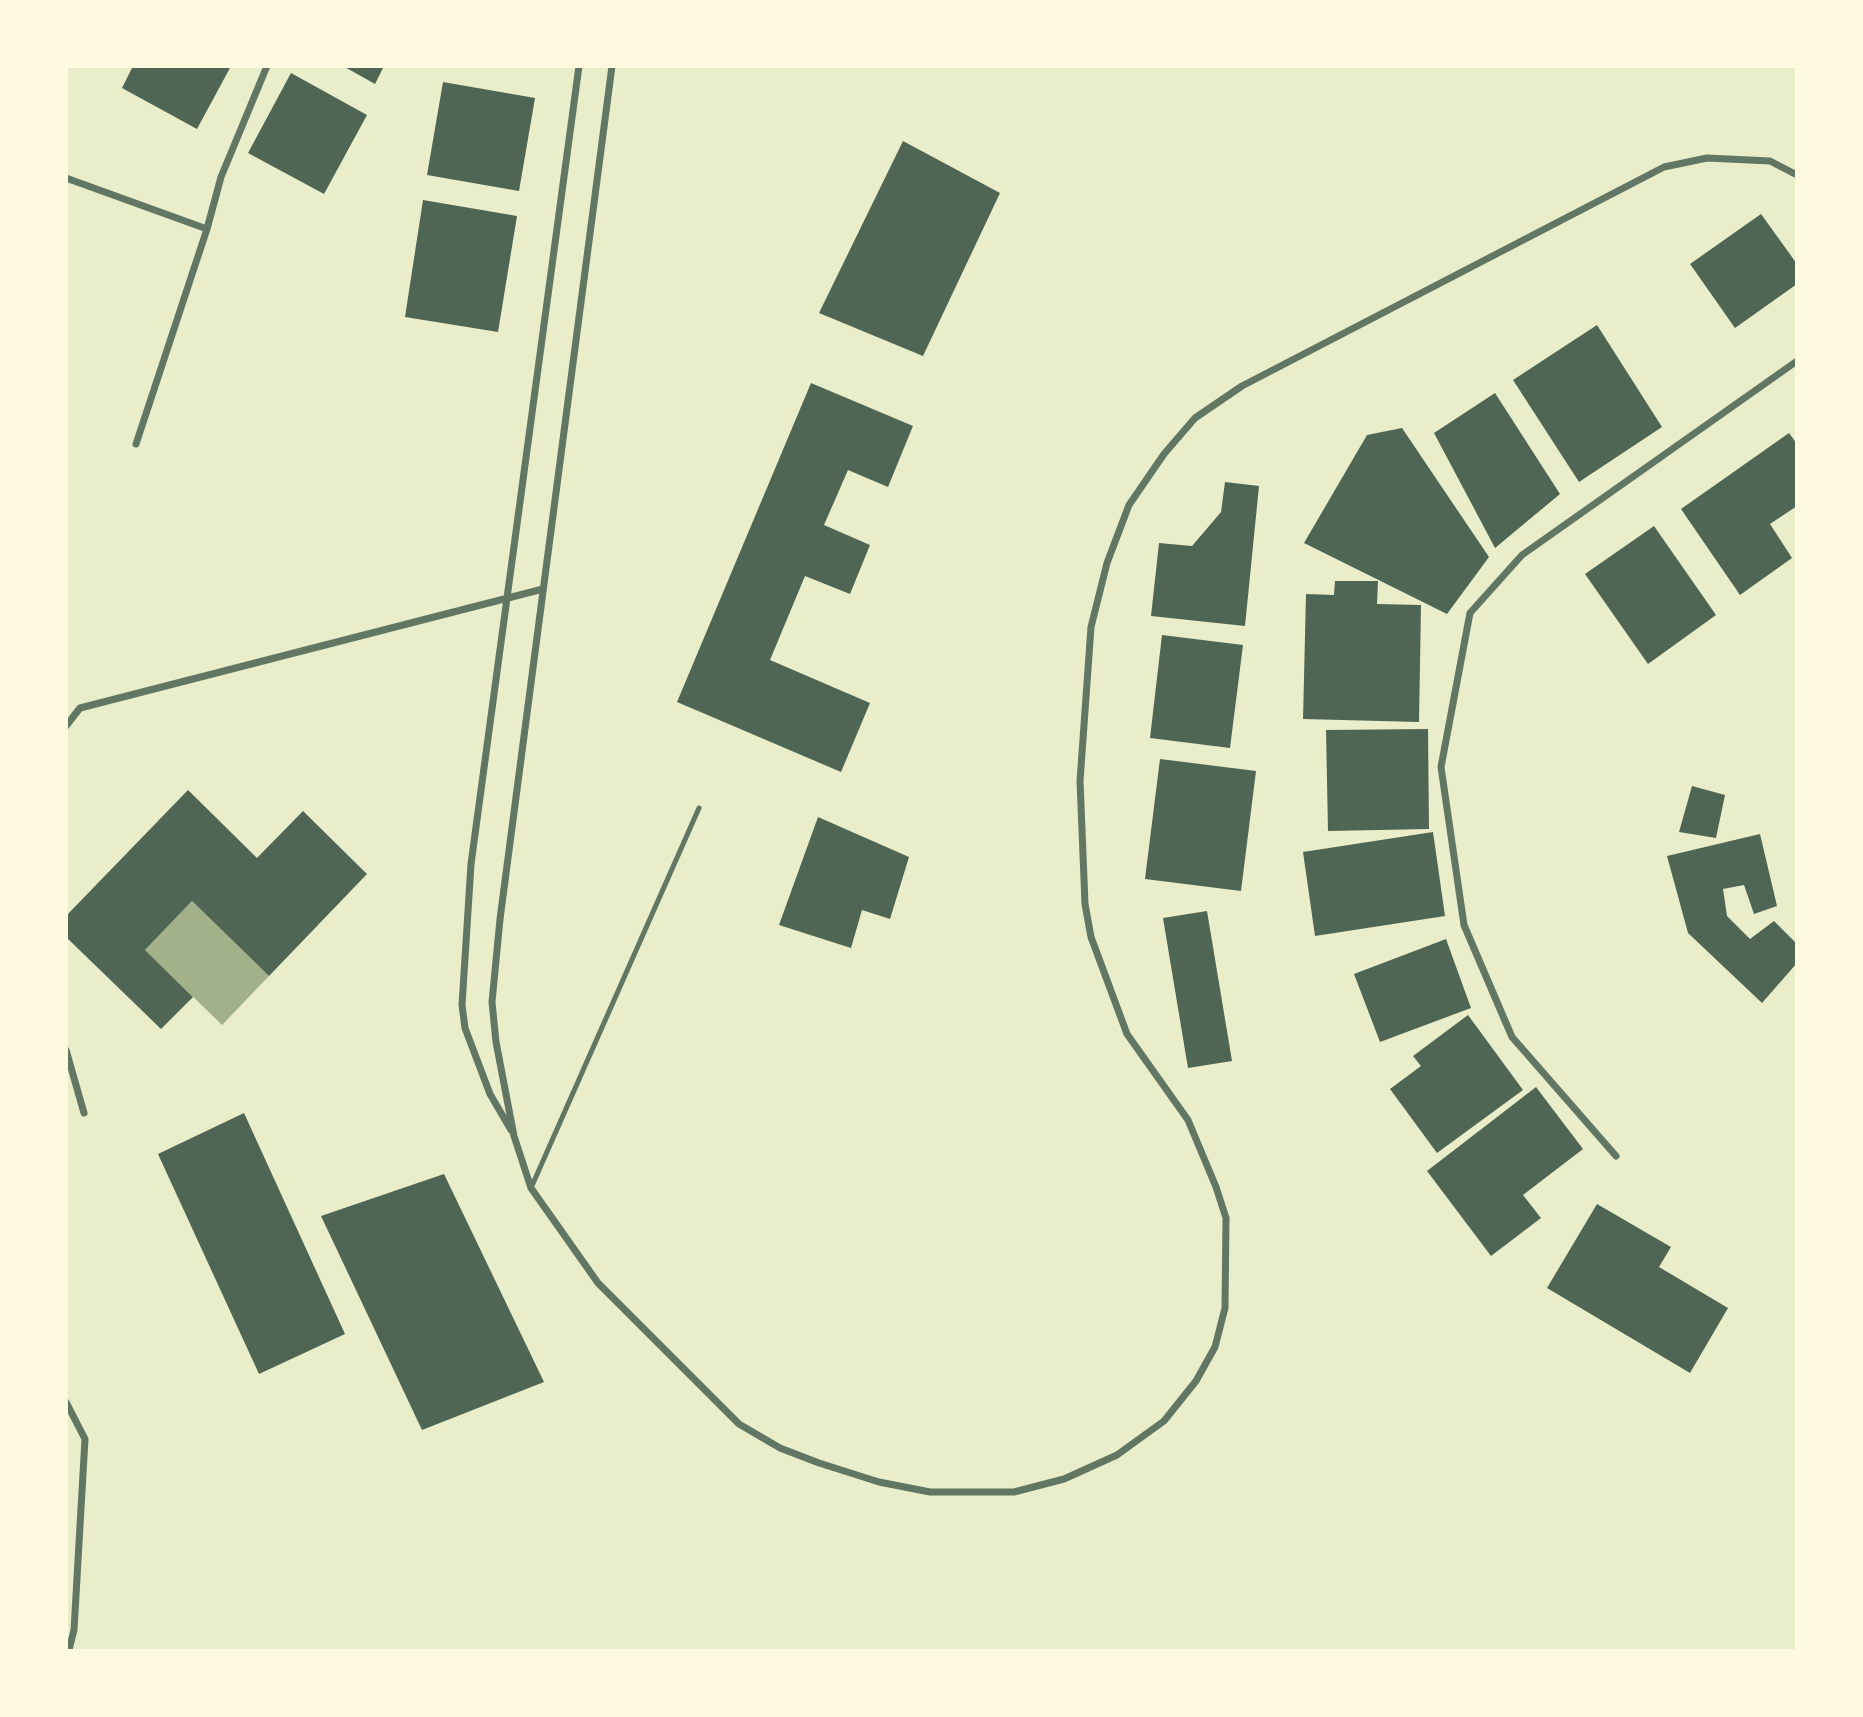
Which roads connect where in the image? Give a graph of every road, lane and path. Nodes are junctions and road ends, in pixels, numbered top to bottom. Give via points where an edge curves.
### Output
1 (267, 66) edge
2 (579, 66) edge
3 (611, 66) edge
4 (1797, 175) edge
5 (66, 178) edge
6 (207, 229) junction
7 (1797, 362) edge
8 (136, 444) dead end
9 (542, 589) junction
10 (509, 596) junction
11 (66, 726) edge
12 (699, 808) dead end
13 (66, 1050) edge
14 (84, 1113) dead end
15 (514, 1136) junction
16 (1616, 1156) dead end
17 (531, 1188) junction
18 (66, 1402) edge
19 (69, 1650) edge

1 - 6 street via 221,177
2 - 10 street
3 - 9 street
4 - 17 street via 1770,161 1707,158 1664,167 1241,386 1195,418 1129,505 1091,627 1080,781 1085,904 1091,937 1127,1034 1188,1120 1203,1150 1226,1218 1228,1248 1225,1308 1215,1347 1196,1381 1164,1420 1117,1455 1064,1479 1014,1492 930,1492 819,1463 780,1448 739,1424 699,1387 598,1283
5 - 6 street
6 - 8 street
7 - 16 street via 1522,555 1470,613 1441,767 1464,925 1512,1037
9 - 10 street
9 - 15 street via 492,1002
10 - 11 street via 80,708
10 - 15 street via 471,864 462,1005 465,1028 489,1094
12 - 17 lane
13 - 14 street
15 - 17 street
18 - 19 street via 85,1439

